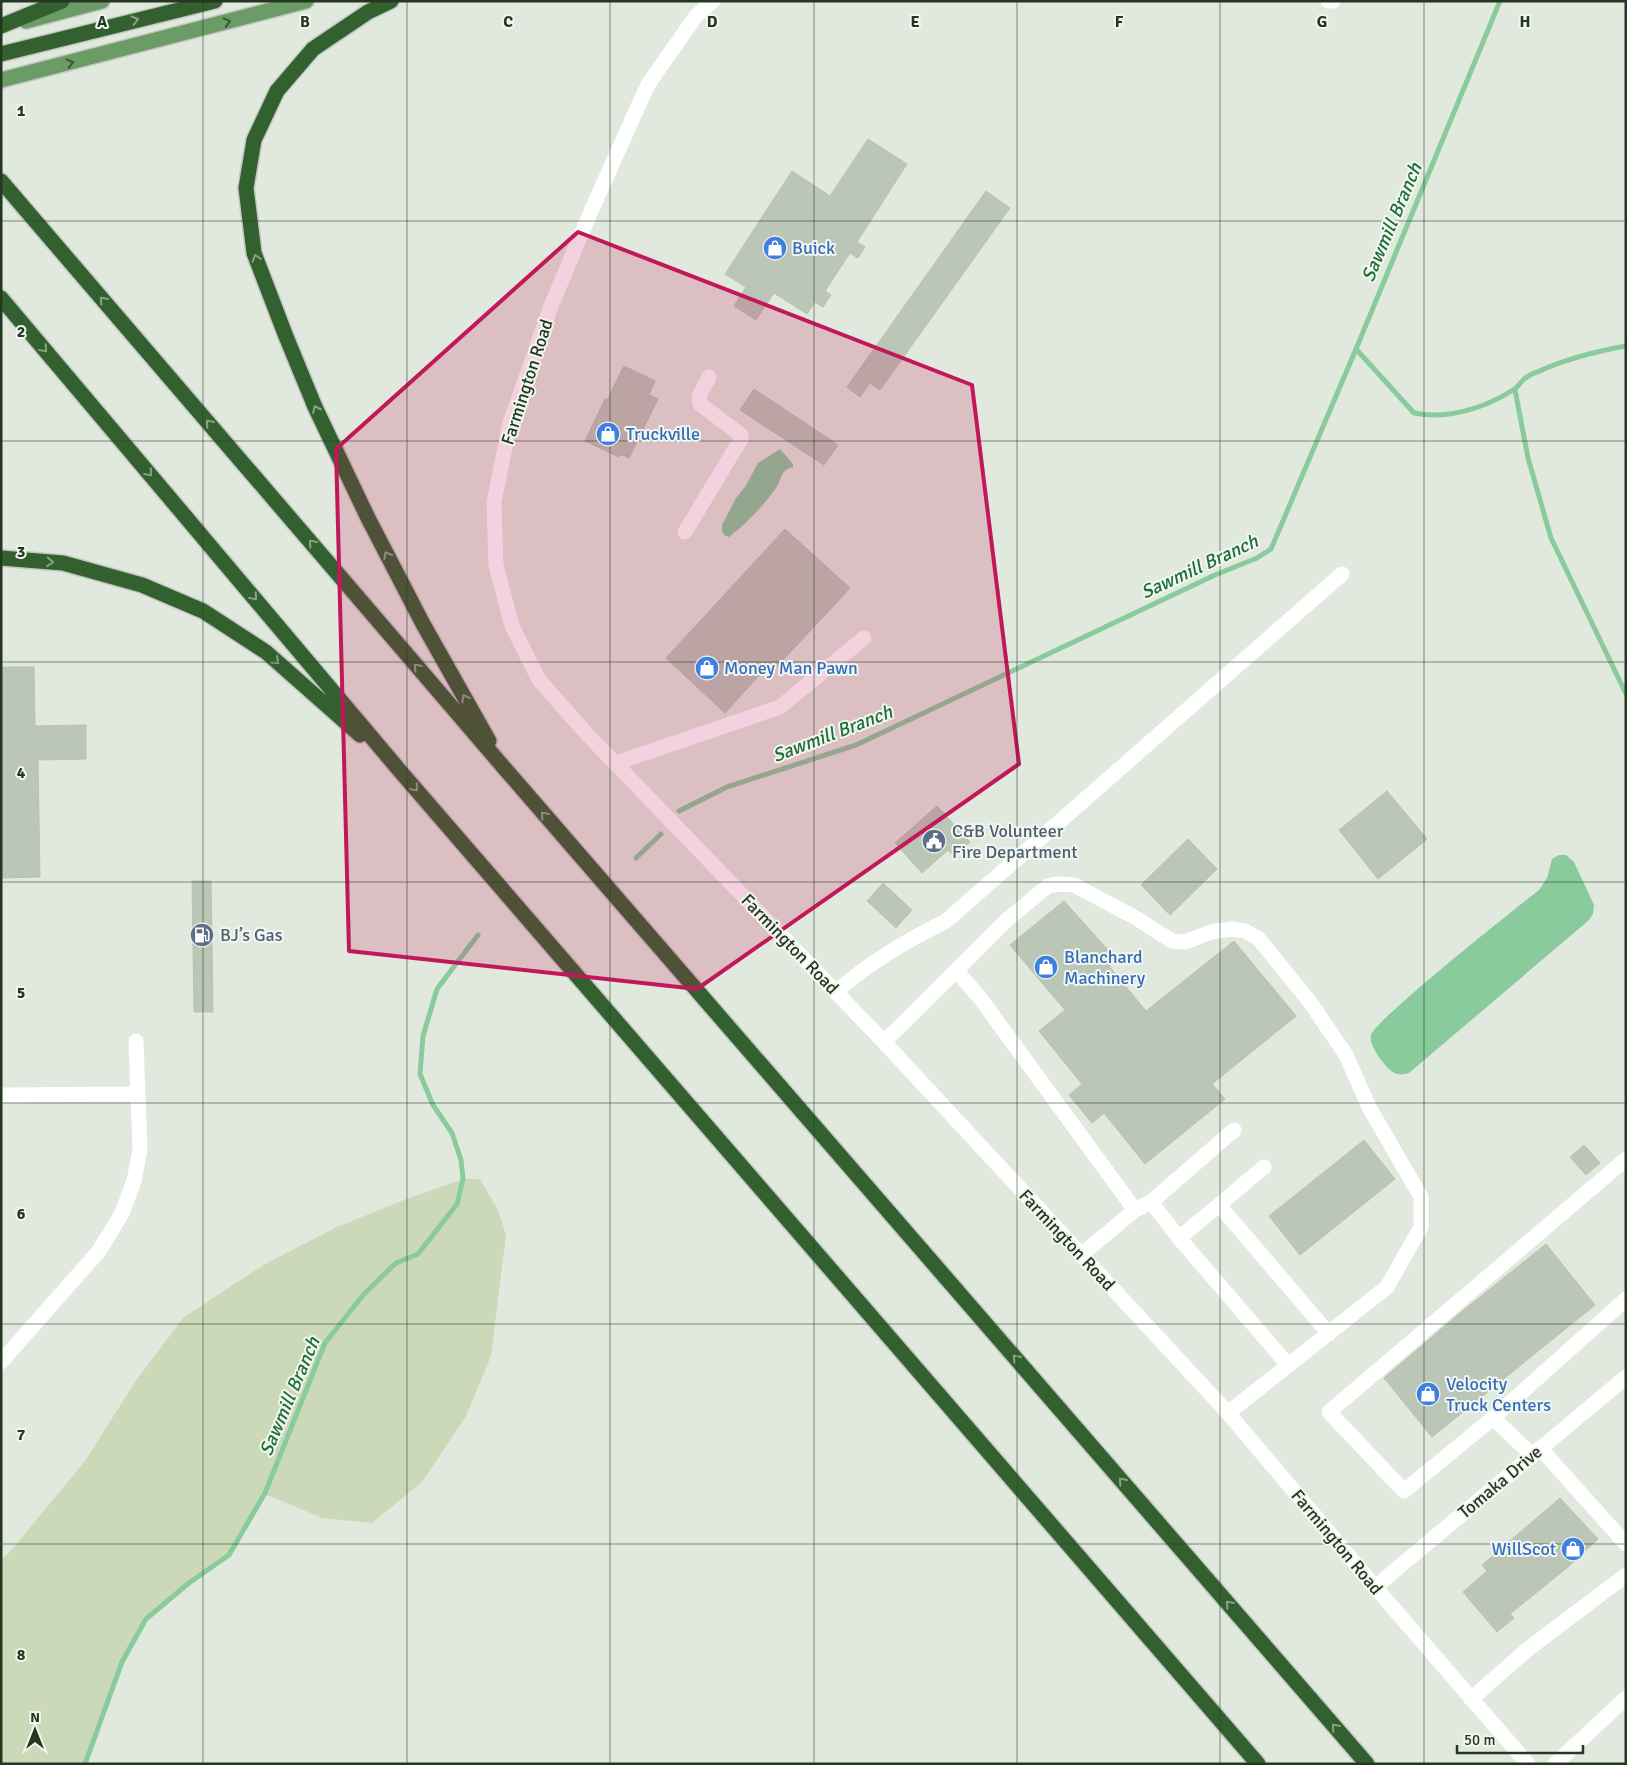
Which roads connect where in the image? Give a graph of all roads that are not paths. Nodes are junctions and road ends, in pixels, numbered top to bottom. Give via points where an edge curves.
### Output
1 (62, 1) edge
2 (102, 1) edge
3 (215, 1) edge
4 (306, 1) edge
5 (391, 1) edge
6 (713, 1) edge
7 (1328, 1) edge
8 (1333, 1) edge
9 (1, 27) edge
10 (2, 54) edge
11 (1, 80) edge
12 (1, 181) edge
13 (1, 298) edge
14 (709, 377) dead end
15 (685, 532) dead end
16 (1, 558) edge
17 (1342, 574) dead end
18 (864, 638) dead end
19 (616, 763) junction
20 (506, 770) junction
21 (400, 771) junction
22 (956, 970) junction
23 (836, 992) junction
24 (136, 1041) dead end
25 (884, 1042) junction
26 (137, 1094) junction
27 (1, 1096) edge
28 (1234, 1130) dead end
29 (1626, 1159) edge
30 (1264, 1167) dead end
31 (1150, 1202) junction
32 (1219, 1205) junction
33 (1135, 1210) junction
34 (1179, 1238) junction
35 (1081, 1255) junction
36 (1626, 1300) edge
37 (1329, 1334) junction
38 (1, 1362) edge
39 (1288, 1365) junction
40 (1626, 1377) edge
41 (1228, 1413) junction
42 (1493, 1418) junction
43 (1536, 1452) junction
44 (1626, 1544) edge
45 (1626, 1575) edge
46 (1375, 1587) junction
47 (1471, 1698) junction
48 (1626, 1698) edge
49 (1258, 1764) edge
50 (1367, 1764) edge
51 (1528, 1764) edge
52 (1555, 1764) edge

1 - 9 highway
2 - 9 main road
10 -> 3 highway
11 -> 4 main road
20 -> 5 highway via 423,624 368,518 315,407 254,253 246,188 254,140 277,91 313,48
6 - 19 street, Farmington Road via 696,16 649,83 592,209 551,306 510,423 494,502 496,565 512,626 539,680
7 - 8 street
20 -> 12 highway
13 -> 21 highway
14 - 15 street via 699,396 700,404 741,435 741,439
16 -> 21 highway via 63,563 142,585 203,612 266,652
17 - 23 street via 946,922 881,957
18 - 19 street via 780,707
19 - 23 street, Farmington Road
50 -> 20 highway
21 -> 49 highway
22 - 25 street
22 - 33 street
22 - 37 street via 1008,919 1048,886 1059,884 1074,885 1172,941 1185,942 1211,932 1231,929 1245,931 1258,938 1310,1002 1346,1055 1370,1107 1421,1198 1421,1227 1387,1287
23 - 25 street, Farmington Road
24 - 26 street
25 - 35 street, Farmington Road
26 - 27 street
26 - 38 street via 140,1149 134,1181 122,1213 99,1251
28 - 31 street
29 - 42 street via 1329,1412 1404,1491
30 - 32 street
31 - 33 street
31 - 34 street
32 - 34 street
32 - 37 street
33 - 35 street
34 - 39 street
35 - 41 street, Farmington Road
36 - 42 street
37 - 39 street
39 - 41 street
40 - 43 street, Tomaka Drive
41 - 46 street, Farmington Road
42 - 43 street
43 - 44 street
43 - 46 street, Tomaka Drive
45 - 47 street via 1528,1649
46 - 47 street, Farmington Road
47 - 51 street, Farmington Road
48 - 52 street

